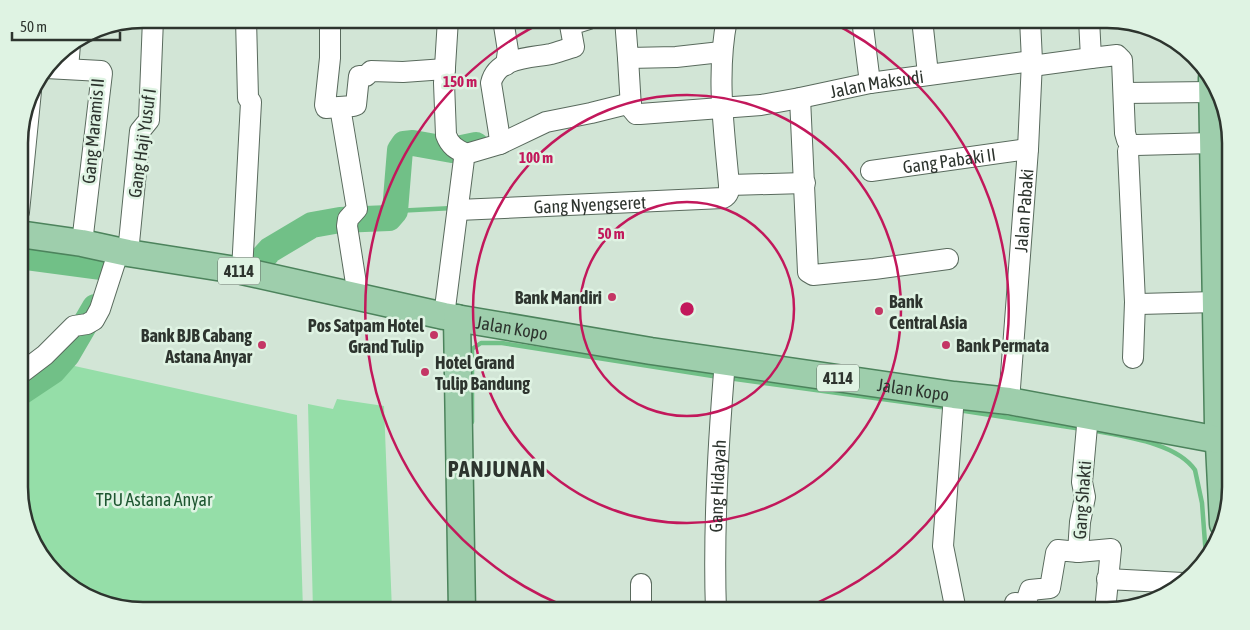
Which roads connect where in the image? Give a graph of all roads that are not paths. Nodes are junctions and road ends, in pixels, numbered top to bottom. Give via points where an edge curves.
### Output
1 (154, 28) edge
2 (246, 28) edge
3 (330, 28) edge
4 (447, 28) edge
5 (504, 28) edge
6 (571, 28) edge
7 (626, 28) edge
8 (725, 28) edge
9 (863, 28) edge
10 (923, 28) edge
11 (1030, 28) edge
12 (1089, 28) edge
13 (721, 52) junction
14 (69, 54) edge
15 (628, 58) junction
16 (1091, 58) junction
17 (1032, 63) junction
18 (506, 65) junction
19 (54, 68) edge
20 (68, 69) junction
21 (445, 69) junction
22 (928, 74) junction
23 (870, 83) junction
24 (1207, 85) edge
25 (1124, 93) junction
26 (1212, 94) edge
27 (800, 98) junction
28 (631, 103) junction
29 (340, 108) junction
30 (722, 109) junction
31 (1212, 143) junction
32 (500, 144) junction
33 (1132, 146) junction
34 (1028, 149) junction
35 (460, 151) junction
36 (871, 171) dead end
37 (805, 183) junction
38 (726, 192) junction
39 (458, 210) junction
40 (28, 235) edge
41 (82, 243) junction
42 (126, 246) junction
43 (948, 259) dead end
44 (242, 271) junction
45 (358, 296) junction
46 (1135, 302) junction
47 (1216, 302) junction
48 (451, 317) junction
49 (1133, 358) dead end
50 (725, 361) junction
51 (28, 368) edge
52 (954, 395) junction
53 (1009, 401) junction
54 (1088, 416) junction
55 (1220, 440) junction
56 (1222, 496) edge
57 (1078, 552) junction
58 (1108, 579) junction
59 (1172, 582) edge
60 (642, 584) dead end
61 (462, 602) edge
62 (641, 602) edge
63 (716, 602) edge
64 (954, 602) edge
65 (1026, 602) edge
66 (1106, 602) edge

1 - 42 street, Gang Haji Yusuf I via 149,120 140,131
2 - 44 street via 248,98 251,102
3 - 29 street via 325,105
4 - 21 street
5 - 18 street via 508,51
6 - 18 street via 574,47 515,60
7 - 15 street
8 - 13 street
9 - 23 street
10 - 22 street
11 - 17 street, Jalan Pabaki
12 - 16 street
13 - 15 street
13 - 30 street
14 - 20 street
15 - 28 street
16 - 17 street, Jalan Maksudi
16 - 25 street, Jalan Maksudi via 1117,55 1122,60
17 - 22 street, Jalan Maksudi
17 - 34 street, Jalan Pabaki
18 - 32 street via 494,75 491,83
19 - 20 street, Gang Maramis II
20 - 41 street, Gang Maramis II via 102,73
21 - 29 street via 371,72 359,76 356,105
21 - 35 street via 446,135
22 - 23 street, Jalan Maksudi
23 - 27 street, Jalan Maksudi
24 - 25 street
25 - 33 street via 1125,133
26 - 31 main road
27 - 30 street, Jalan Maksudi
27 - 37 street
28 - 30 street, Jalan Maksudi via 636,114
28 - 32 street via 546,122
29 - 45 street via 357,209 348,222
30 - 38 street
31 - 33 street
31 - 47 main road
32 - 35 street
33 - 46 street via 1128,151 1128,169
34 - 36 street, Gang Pabaki II
34 - 53 street, Jalan Pabaki
35 - 39 street via 463,164
37 - 38 street, Gang Nyengseret
37 - 43 street via 806,266 813,275
38 - 39 street, Gang Nyengseret
39 - 48 street
40 - 41 main road, 4114
41 - 42 main road, 4114
42 - 44 main road, 4114
42 - 51 street, Gang Haji Yusuf I via 94,320 81,325
44 - 45 main road, 4114
45 - 48 main road, 4114
46 - 47 street
46 - 49 street
47 - 55 main road
48 - 50 main road, Jalan Kopo / 4114
48 - 61 main road
50 - 52 main road, Jalan Kopo / 4114
50 - 63 street, Gang Hidayah via 718,449
52 - 53 main road, Jalan Kopo / 4114
52 - 64 street via 943,546
53 - 54 main road, Jalan Kopo / 4114
54 - 55 main road, Jalan Kopo / 4114
54 - 57 street, Gang Shakti via 1082,482 1085,497
55 - 56 main road
57 - 58 street, Gang Shakti via 1110,548
57 - 65 street via 1058,550 1050,588 1030,590
58 - 59 street
58 - 66 street
60 - 62 street

